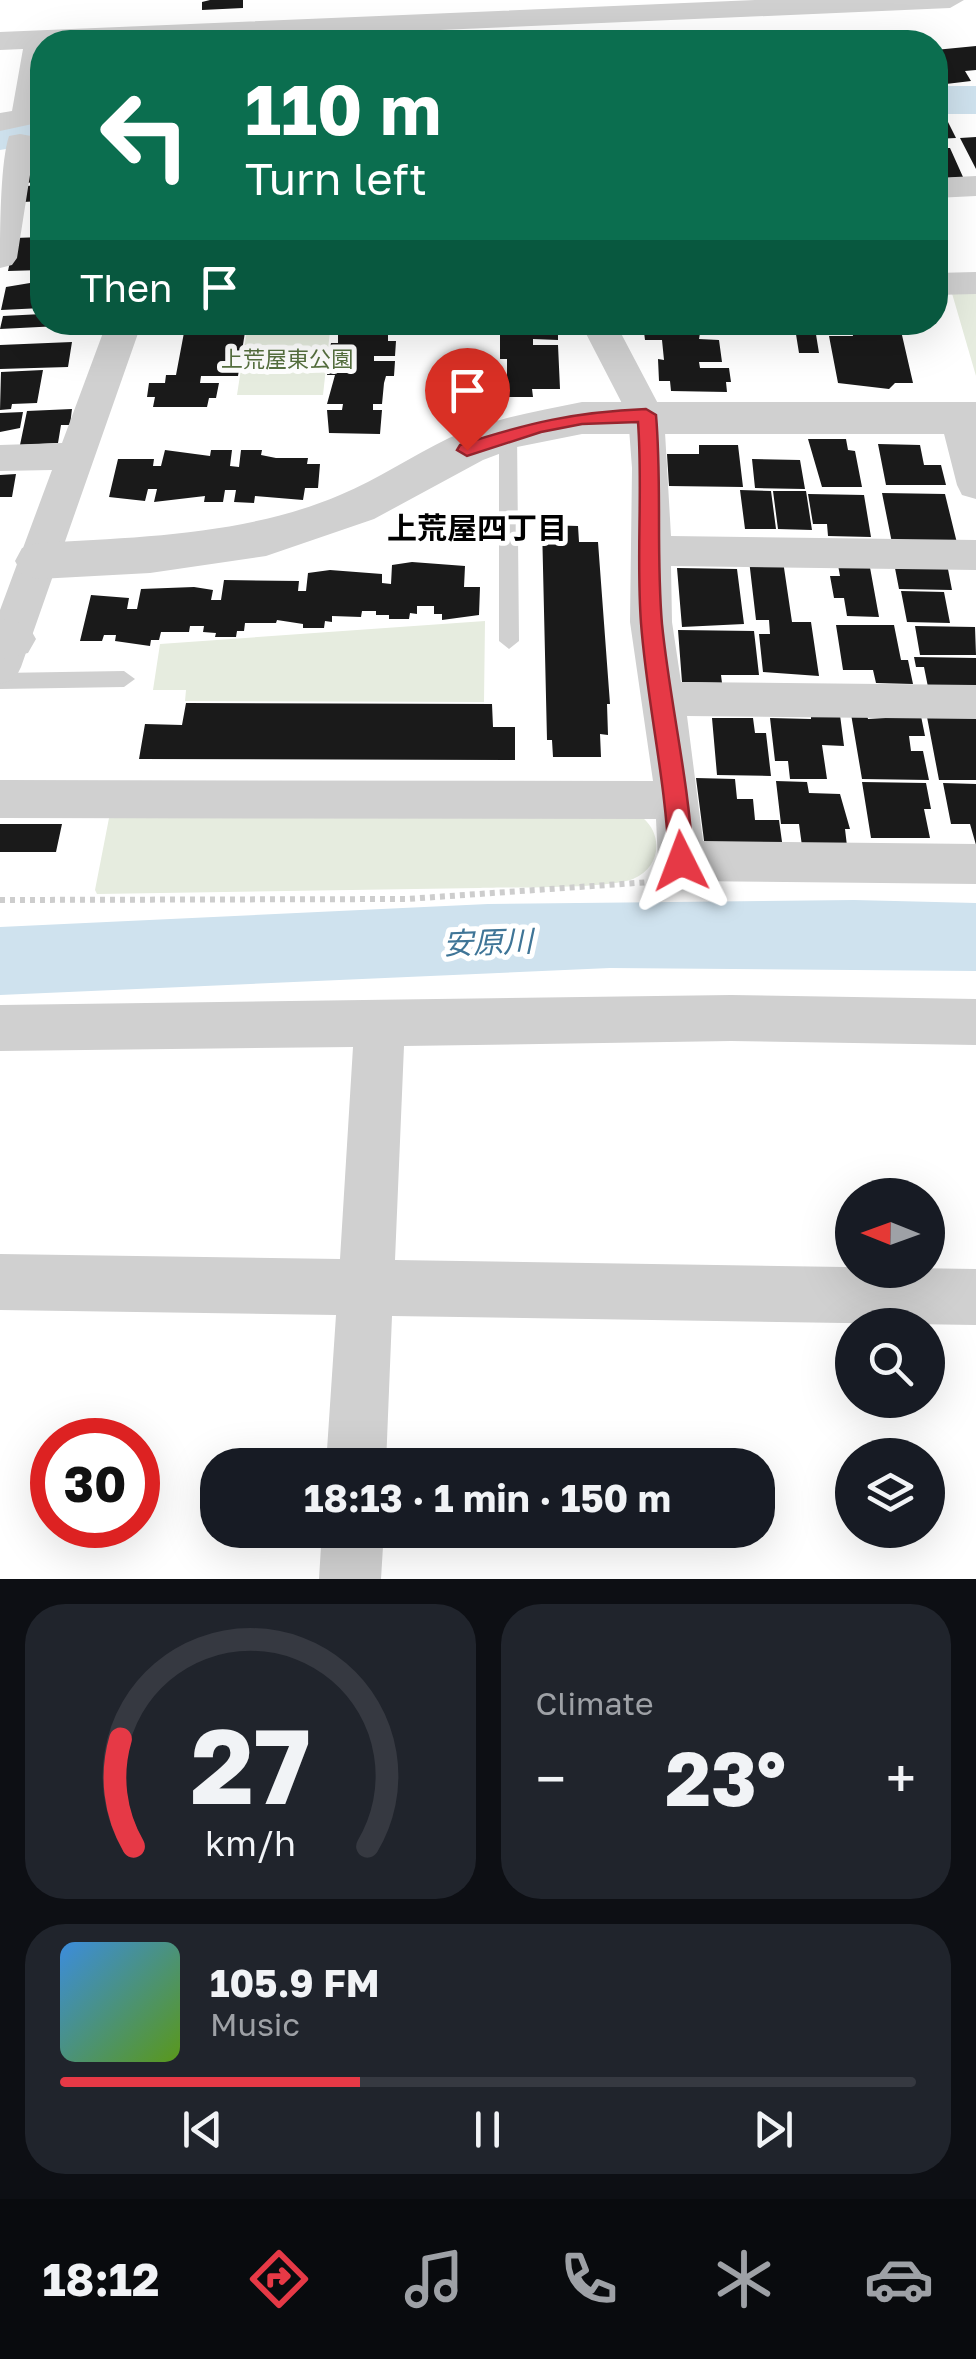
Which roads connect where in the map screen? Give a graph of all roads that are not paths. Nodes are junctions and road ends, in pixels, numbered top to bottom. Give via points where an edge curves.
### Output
1 (187, 0) edge
2 (950, 0) edge
3 (530, 10) edge
4 (736, 11) junction
5 (184, 30) edge
6 (291, 30) edge
7 (742, 30) edge
8 (30, 40) edge
9 (0, 41) edge
10 (30, 95) edge
11 (10, 133) edge
12 (976, 186) edge
13 (948, 187) edge
14 (30, 232) edge
15 (2, 240) edge
16 (976, 283) edge
17 (948, 284) edge
18 (121, 335) edge
19 (604, 335) edge
20 (646, 415) junction
21 (967, 418) edge
22 (508, 434) junction
23 (79, 456) junction
24 (0, 458) edge
25 (976, 485) edge
26 (653, 551) junction
27 (976, 555) edge
28 (39, 562) junction
29 (508, 641) dead end
30 (3, 657) edge
31 (124, 679) dead end
32 (663, 699) junction
33 (976, 702) edge
34 (0, 798) edge
35 (678, 800) junction
36 (976, 864) edge
37 (380, 1022) junction
38 (976, 1022) edge
39 (0, 1028) edge
40 (0, 1282) edge
41 (366, 1290) junction
42 (976, 1297) edge
43 (357, 1448) edge
44 (352, 1548) edge
45 (350, 1579) edge

1 - 5 street
2 - 4 street
3 - 4 street
3 - 6 street
4 - 7 street
8 - 9 street
10 - 11 street via 26,118
11 - 15 street
12 - 13 street
14 - 15 street
16 - 17 street
18 - 23 street
19 - 20 street
20 - 21 street
20 - 22 street via 582,418
20 - 26 street
21 - 25 street
22 - 28 street via 295,530 212,548
22 - 29 lane
23 - 24 street
23 - 28 street
26 - 27 street
26 - 32 street via 652,622
28 - 30 street
30 - 31 lane
32 - 33 street
32 - 35 street
34 - 35 street
35 - 36 street via 681,861
37 - 38 street
37 - 39 street
37 - 41 street
40 - 41 street
41 - 42 street
41 - 43 street
44 - 45 street

